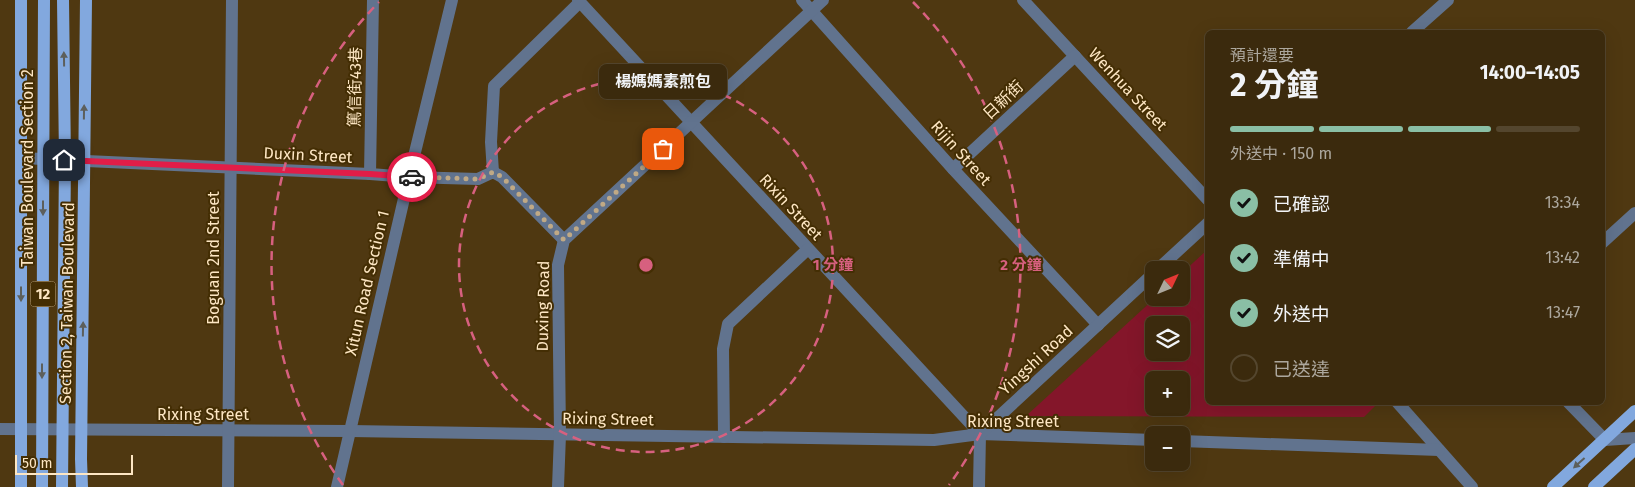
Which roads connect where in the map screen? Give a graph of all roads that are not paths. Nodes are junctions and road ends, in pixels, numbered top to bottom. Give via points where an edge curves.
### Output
1 (21, 0) edge
2 (44, 0) edge
3 (63, 0) edge
4 (86, 0) edge
5 (232, 0) edge
6 (373, 0) edge
7 (452, 0) edge
8 (802, 0) edge
9 (823, 0) edge
10 (1023, 0) edge
11 (1448, 0) edge
12 (579, 1) edge
13 (812, 11) junction
14 (1414, 30) edge
15 (1075, 56) junction
16 (691, 123) junction
17 (21, 158) junction
18 (44, 159) junction
19 (64, 160) junction
20 (85, 161) junction
21 (230, 168) junction
22 (953, 169) junction
23 (493, 172) junction
24 (370, 174) junction
25 (408, 177) junction
26 (1205, 197) edge
27 (1635, 212) edge
28 (1205, 226) edge
29 (564, 240) junction
30 (1605, 240) edge
31 (808, 249) junction
32 (1167, 261) edge
33 (1145, 281) edge
34 (1098, 325) junction
35 (1403, 405) edge
36 (1571, 405) edge
37 (1635, 411) edge
38 (0, 429) edge
39 (21, 429) junction
40 (42, 430) junction
41 (62, 430) junction
42 (82, 430) junction
43 (228, 430) junction
44 (350, 431) junction
45 (980, 434) junction
46 (560, 435) junction
47 (724, 437) junction
48 (1635, 438) edge
49 (1145, 440) edge
50 (1605, 440) junction
51 (1190, 441) edge
52 (1635, 449) edge
53 (1439, 450) junction
54 (21, 487) edge
55 (42, 487) edge
56 (62, 487) edge
57 (82, 487) edge
58 (228, 487) edge
59 (337, 487) edge
60 (558, 487) edge
61 (979, 487) edge
62 (1472, 487) edge
63 (1553, 487) edge
64 (1594, 487) edge

1 - 17 main road
2 - 18 main road, Taiwan Boulevard Section 2 / 12
19 -> 3 main road, 12
20 -> 4 main road, Section 2, Taiwan Boulevard
5 - 21 street, Boguan 2nd Street
6 - 24 street, 篤信街43巷
7 - 25 street, Xitun Road Section 1
8 - 13 street, Rijin Street
9 - 13 street, Duxing Road
10 - 15 street, Wenhua Street
11 - 14 street
12 - 16 street, Rixin Street
12 - 23 street via 494,86
13 - 16 street, Duxing Road
13 - 22 street, Rijin Street
15 - 22 street, 日新街
15 - 26 street, Wenhua Street
16 - 29 street, Duxing Road
16 - 31 street, Rixin Street
17 - 18 street, Duxin Street
17 -> 39 main road
18 - 19 street, Duxin Street
18 -> 40 main road, Taiwan Boulevard Section 2 / 12
19 - 20 street, Duxin Street
19 - 41 main road, 12
20 - 21 street, Duxin Street
42 -> 20 main road, Section 2, Taiwan Boulevard
21 - 24 street, Duxin Street
21 - 43 street, Boguan 2nd Street
22 - 34 street, Rijin Street
23 - 25 street, Duxin Street via 478,179
23 - 29 street via 502,177
24 - 25 street, Duxin Street
25 - 44 street, Xitun Road Section 1
27 - 30 street
28 - 32 street
29 - 46 street, Duxing Road via 558,265
31 - 45 street, Rixin Street
31 - 47 street via 728,324 723,349
33 - 34 street, Yingshi Road
34 - 45 street, Yingshi Road
35 - 53 street
36 - 50 street
37 - 50 main road
38 - 39 street, Rixing Street
39 - 40 street, Rixing Street
39 - 54 main road
40 - 41 street, Rixing Street
40 - 55 main road, Taiwan Boulevard Section 2 / 12
41 - 42 street, Rixing Street
41 - 56 main road, 12
42 - 43 street, Rixing Street
42 - 57 main road, Section 2, Taiwan Boulevard
43 - 44 street, Rixing Street
43 - 58 street, Boguan 2nd Street
44 - 46 street, Rixing Street
44 - 59 street, Xitun Road Section 1
45 - 47 street, Rixing Street via 934,440
45 - 49 street, Rixing Street
45 - 61 street
46 - 47 street, Rixing Street
46 - 60 street, Duxing Road
48 - 50 street
50 -> 63 main road
51 - 53 street
52 - 64 main road
53 - 62 street

